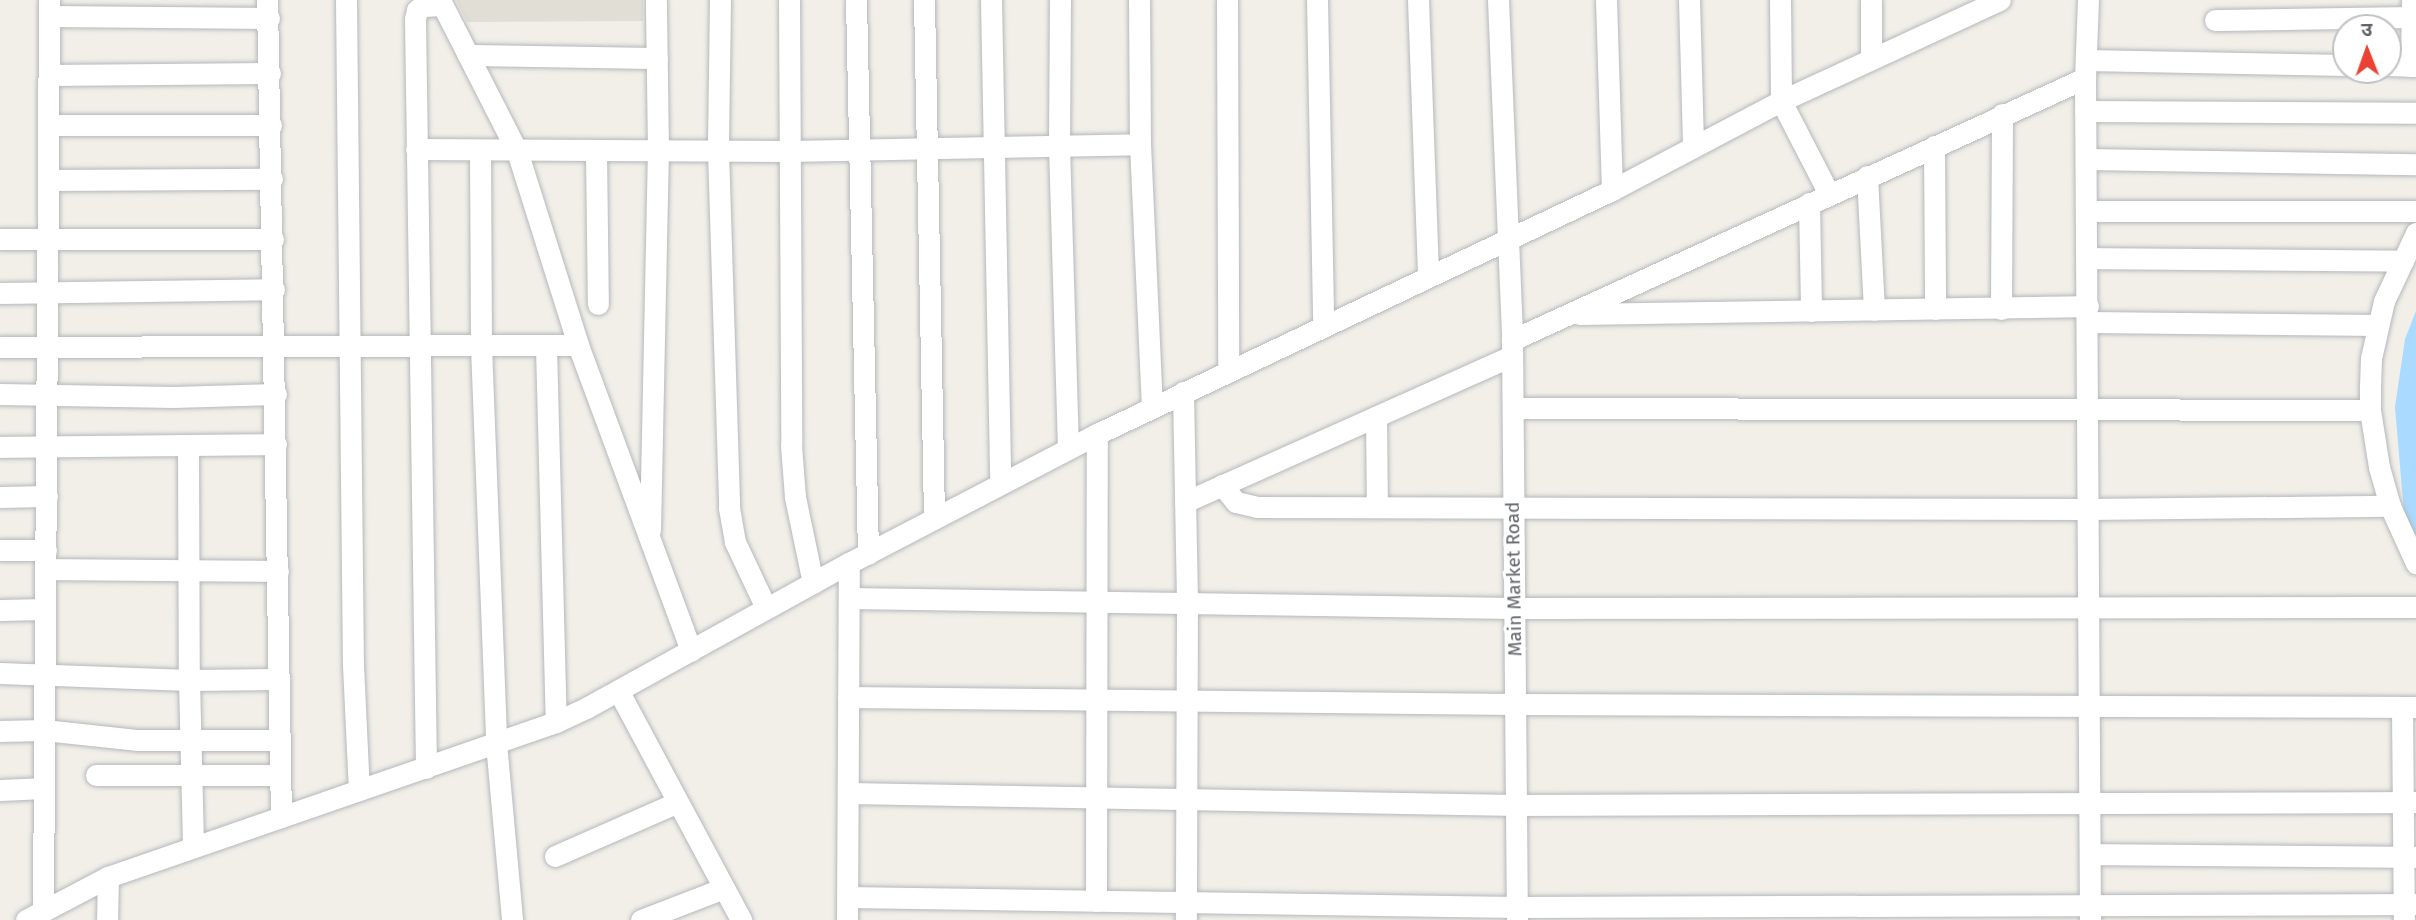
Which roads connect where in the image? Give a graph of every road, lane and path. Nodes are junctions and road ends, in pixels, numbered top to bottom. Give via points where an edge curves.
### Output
1 (346, 0) edge
2 (656, 0) edge
3 (720, 0) edge
4 (789, 0) edge
5 (856, 0) edge
6 (924, 0) edge
7 (991, 0) edge
8 (1060, 0) edge
9 (1139, 0) edge
10 (1227, 0) edge
11 (1317, 0) edge
12 (1418, 0) edge
13 (1499, 0) edge
14 (1606, 0) edge
15 (1689, 0) edge
16 (1780, 0) edge
17 (1871, 0) edge
18 (1999, 0) edge
19 (2088, 0) edge
20 (441, 2) edge
21 (49, 8) edge
22 (268, 9) edge
23 (2414, 11) edge
24 (2215, 20) dead end
25 (468, 55) junction
26 (657, 58) junction
27 (1871, 58) junction
28 (2332, 65) edge
29 (2414, 66) edge
30 (2085, 69) junction
31 (270, 73) junction
32 (49, 75) junction
33 (1781, 102) junction
34 (2085, 111) junction
35 (2416, 113) edge
36 (2002, 114) junction
37 (49, 125) junction
38 (271, 125) junction
39 (1140, 145) junction
40 (992, 146) junction
41 (1059, 146) junction
42 (1693, 146) junction
43 (1934, 146) junction
44 (926, 147) junction
45 (416, 149) junction
46 (480, 150) junction
47 (856, 150) junction
48 (517, 151) junction
49 (596, 151) junction
50 (658, 151) junction
51 (718, 151) junction
52 (790, 151) junction
53 (2086, 159) junction
54 (2416, 164) edge
55 (1867, 176) junction
56 (272, 179) junction
57 (49, 180) junction
58 (1612, 190) junction
59 (1819, 199) junction
60 (2087, 211) junction
61 (2416, 211) edge
62 (2416, 233) edge
63 (49, 238) junction
64 (1508, 238) junction
65 (0, 239) edge
66 (273, 239) junction
67 (2087, 258) junction
68 (2403, 261) junction
69 (1428, 275) junction
70 (274, 289) junction
71 (49, 292) junction
72 (0, 293) edge
73 (598, 304) dead end
74 (1935, 309) junction
75 (2001, 309) junction
76 (1874, 310) junction
77 (1811, 311) junction
78 (1569, 314) junction
79 (2088, 314) junction
80 (1323, 325) junction
81 (2378, 325) junction
82 (481, 345) junction
83 (578, 345) junction
84 (275, 346) junction
85 (349, 346) junction
86 (420, 346) junction
87 (0, 347) edge
88 (48, 347) junction
89 (547, 347) junction
90 (1512, 348) junction
91 (1228, 370) junction
92 (1183, 392) junction
93 (0, 394) edge
94 (48, 394) junction
95 (276, 394) junction
96 (1152, 408) junction
97 (1513, 408) junction
98 (2087, 410) junction
99 (2370, 410) junction
100 (1376, 417) junction
101 (1097, 434) junction
102 (276, 444) junction
103 (188, 445) junction
104 (0, 447) edge
105 (47, 447) junction
106 (1068, 449) junction
107 (1000, 483) junction
108 (1222, 485) junction
109 (0, 496) edge
110 (47, 496) junction
111 (1185, 502) junction
112 (2390, 506) junction
113 (1377, 508) junction
114 (1514, 509) junction
115 (2088, 509) junction
116 (934, 517) junction
117 (649, 546) junction
118 (0, 550) edge
119 (868, 554) junction
120 (46, 560) junction
121 (2416, 563) edge
122 (849, 564) junction
123 (189, 569) junction
124 (278, 571) junction
125 (813, 583) junction
126 (849, 598) junction
127 (1097, 602) junction
128 (1187, 603) junction
129 (2090, 607) junction
130 (2416, 607) edge
131 (766, 608) junction
132 (1514, 608) junction
133 (45, 609) junction
134 (0, 610) edge
135 (691, 651) junction
136 (0, 673) edge
137 (45, 673) junction
138 (279, 679) junction
139 (188, 680) junction
140 (619, 692) junction
141 (848, 697) junction
142 (1096, 699) junction
143 (1186, 700) junction
144 (1515, 704) junction
145 (2090, 705) junction
146 (2409, 707) edge
147 (556, 722) junction
148 (44, 730) junction
149 (0, 731) edge
150 (189, 740) junction
151 (280, 740) junction
152 (496, 743) junction
153 (426, 768) junction
154 (96, 775) dead end
155 (190, 775) junction
156 (280, 775) junction
157 (44, 788) junction
158 (0, 790) edge
159 (359, 790) junction
160 (848, 793) junction
161 (1096, 797) junction
162 (1186, 799) junction
163 (2409, 801) edge
164 (678, 802) junction
165 (2090, 804) junction
166 (1516, 805) junction
167 (281, 817) junction
168 (193, 847) junction
169 (2090, 854) junction
170 (555, 856) dead end
171 (2410, 857) edge
172 (108, 877) junction
173 (724, 888) junction
174 (847, 897) junction
175 (1096, 901) junction
176 (2408, 909) edge
177 (1186, 911) edge
178 (2089, 912) edge
179 (1517, 914) edge
180 (35, 915) edge
181 (107, 920) edge
182 (512, 920) edge
183 (641, 920) edge
184 (741, 920) edge
185 (847, 920) edge

1 - 85 street
2 - 26 street
3 - 51 street
4 - 52 street
5 - 47 street
6 - 44 street
7 - 40 street
8 - 41 street
9 - 39 street
10 - 91 street
11 - 80 street
12 - 69 street
13 - 64 street, Main Market Road
14 - 58 street
15 - 42 street
16 - 33 street
17 - 27 street
18 - 27 street
19 - 30 street
20 - 25 street
20 - 45 street via 423,6 415,19
21 - 22 street
21 - 32 street
22 - 31 street
23 - 24 street
23 - 29 street
25 - 26 street
25 - 48 street
26 - 50 street
27 - 33 street
28 - 30 street
30 - 34 street
30 - 36 street
31 - 32 street
31 - 38 street
32 - 37 street
33 - 42 street
33 - 59 street
34 - 35 street
34 - 53 street
36 - 43 street
36 - 75 street
37 - 38 street
37 - 57 street
38 - 56 street
39 - 41 street
39 - 96 street
40 - 41 street
40 - 44 street
40 - 107 street
41 - 106 street
42 - 58 street
43 - 55 street
43 - 74 street
44 - 47 street
44 - 116 street
45 - 46 street
45 - 86 street
46 - 48 street
46 - 82 street
47 - 52 street
47 - 119 street
48 - 49 street
48 - 83 street
49 - 50 street
49 - 73 street
50 - 51 street
50 - 117 street
51 - 52 street
51 - 131 street via 729,508 735,542
52 - 125 street via 791,445 795,498
53 - 54 street
53 - 60 street
55 - 59 street
55 - 76 street
56 - 57 street
56 - 66 street
57 - 63 street
58 - 64 street
59 - 77 street
59 - 78 street
60 - 61 street
60 - 67 street
62 - 68 street
63 - 65 street
63 - 66 street
63 - 71 street
64 - 69 street
64 - 90 street, Main Market Road
66 - 70 street
67 - 68 street
67 - 79 street
68 - 81 street
69 - 80 street
70 - 71 street
70 - 84 street
71 - 72 street
71 - 88 street
74 - 75 street
74 - 76 street
75 - 79 street
76 - 77 street
77 - 78 street
78 - 90 street
79 - 81 street
79 - 98 street
80 - 91 street
81 - 99 street via 2371,358
82 - 86 street
82 - 89 street
82 - 152 street
83 - 89 street
83 - 117 street
84 - 85 street
84 - 88 street
84 - 95 street
85 - 86 street
85 - 159 street
86 - 153 street
87 - 88 street
88 - 94 street
89 - 147 street
90 - 97 street, Main Market Road
90 - 100 street
91 - 92 street
92 - 96 street
92 - 111 street
93 - 94 street
94 - 95 street
94 - 105 street
95 - 102 street
96 - 101 street
97 - 98 street
97 - 114 street, Main Market Road
98 - 99 street
98 - 115 street
99 - 112 street
100 - 108 street
100 - 113 street
101 - 106 street
101 - 127 street
102 - 103 street
102 - 124 street
103 - 105 street
103 - 123 street
104 - 105 street
105 - 110 street
106 - 107 street
107 - 116 street
108 - 111 street
108 - 113 street via 1230,498 1244,505
109 - 110 street
110 - 120 street
111 - 128 street
112 - 115 street
112 - 121 street
113 - 114 street
114 - 115 street
114 - 132 street, Main Market Road
115 - 129 street
116 - 119 street
117 - 135 street
118 - 120 street
119 - 122 street
120 - 123 street
120 - 133 street
122 - 125 street
122 - 126 street
123 - 124 street
123 - 139 street
124 - 138 street
125 - 131 street
126 - 127 street
126 - 141 street
127 - 128 street
127 - 142 street
128 - 132 street
128 - 143 street
129 - 130 street
129 - 132 street
129 - 145 street
131 - 135 street
132 - 144 street, Main Market Road
133 - 134 street
133 - 137 street
135 - 140 street
136 - 137 street
137 - 139 street
137 - 148 street
138 - 139 street
138 - 151 street
139 - 150 street
140 - 147 street
140 - 164 street
141 - 142 street
141 - 160 street
142 - 143 street
142 - 161 street
143 - 144 street
143 - 162 street
144 - 145 street
144 - 166 street, Main Market Road
145 - 146 street
145 - 165 street
146 - 163 street
147 - 152 street
148 - 149 street
148 - 150 street
148 - 157 street
150 - 151 street
150 - 155 street
151 - 156 street
152 - 153 street
152 - 182 street
153 - 159 street
154 - 155 street
155 - 156 street
155 - 168 street
156 - 167 street
157 - 158 street
157 - 180 street
159 - 167 street
160 - 161 street
160 - 174 street
161 - 162 street
161 - 175 street
162 - 166 street
162 - 177 street
163 - 165 street
163 - 171 street
164 - 170 street
164 - 173 street
165 - 166 street
165 - 169 street
166 - 179 street, Main Market Road
167 - 168 street
168 - 172 street
169 - 171 street
169 - 178 street
171 - 176 street
172 - 180 street
172 - 181 street
173 - 183 street
173 - 184 street
174 - 175 street
174 - 185 street
175 - 177 street
176 - 178 street
177 - 179 street
178 - 179 street

